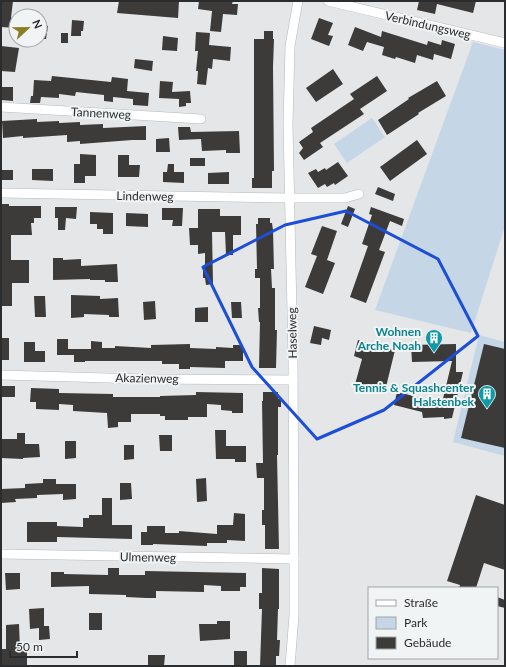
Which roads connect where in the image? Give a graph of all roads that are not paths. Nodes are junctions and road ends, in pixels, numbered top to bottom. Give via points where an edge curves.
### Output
1 (298, 1) edge
2 (328, 1) edge
3 (505, 43) edge
4 (1, 107) edge
5 (201, 119) dead end
6 (1, 193) edge
7 (359, 194) dead end
8 (289, 198) junction
9 (1, 375) edge
10 (293, 380) junction
11 (1, 554) edge
12 (294, 559) junction
13 (290, 666) edge

1 - 8 street, Haselweg via 290,46
2 - 3 street, Verbindungsweg
4 - 5 street, Tannenweg
6 - 8 street, Lindenweg
7 - 8 street, Lindenweg via 345,198
8 - 10 street, Haselweg
9 - 10 street, Akazienweg
10 - 12 street, Haselweg
11 - 12 street, Ulmenweg
12 - 13 street, Haselweg via 294,615

